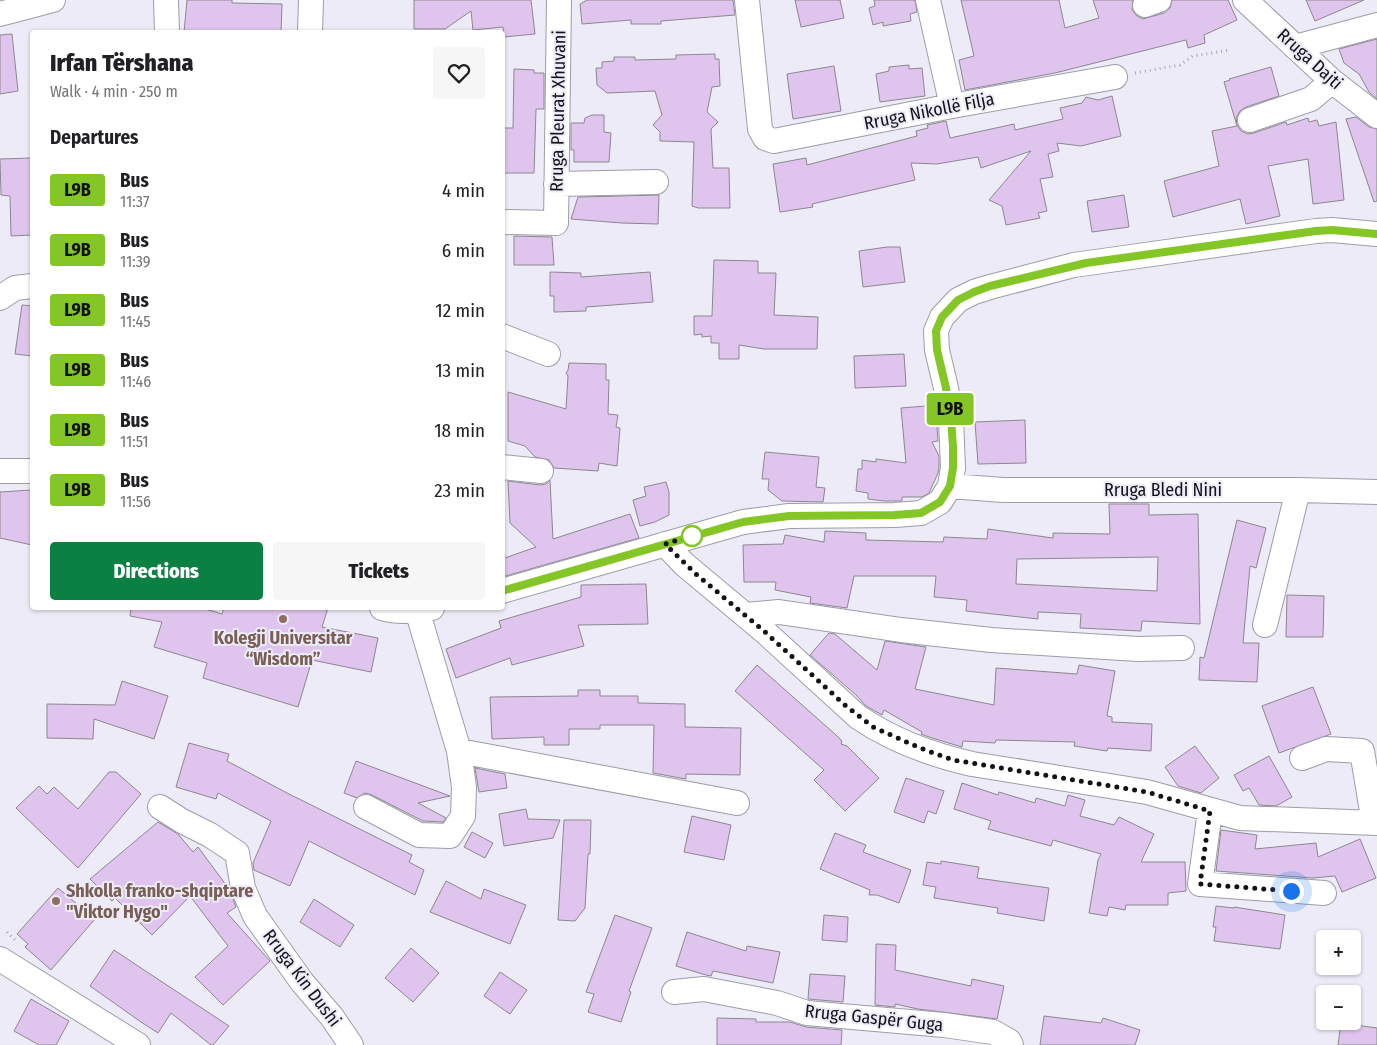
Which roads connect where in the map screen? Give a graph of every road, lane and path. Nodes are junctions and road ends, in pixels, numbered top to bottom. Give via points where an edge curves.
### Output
1 (53, 0) edge
2 (166, 0) edge
3 (311, 0) edge
4 (559, 0) edge
5 (748, 0) edge
6 (928, 0) edge
7 (1245, 0) edge
8 (10, 8) edge
9 (1377, 25) edge
10 (167, 30) edge
11 (310, 30) edge
12 (1295, 47) junction
13 (1230, 50) dead end
14 (1115, 77) joint
15 (1332, 81) junction
16 (952, 106) junction
17 (1377, 116) edge
18 (1250, 120) dead end
19 (656, 182) dead end
20 (556, 184) junction
21 (505, 222) edge
22 (1377, 234) edge
23 (30, 286) edge
24 (0, 298) edge
25 (505, 337) edge
26 (548, 354) dead end
27 (505, 467) edge
28 (0, 471) edge
29 (30, 471) edge
30 (541, 471) dead end
31 (950, 486) junction
32 (1298, 490) junction
33 (1377, 492) edge
34 (665, 544) junction
35 (505, 590) edge
36 (392, 610) edge
37 (411, 610) edge
38 (425, 610) edge
39 (746, 615) junction
40 (1265, 625) dead end
41 (1182, 648) dead end
42 (459, 751) junction
43 (1302, 758) dead end
44 (737, 803) dead end
45 (160, 808) dead end
46 (366, 808) dead end
47 (1210, 811) junction
48 (1375, 823) edge
49 (1324, 893) dead end
50 (0, 960) edge
51 (674, 992) dead end
52 (138, 1045) edge
53 (351, 1045) edge
54 (1011, 1045) edge

1 - 8 street
2 - 10 street
3 - 11 street
4 - 20 street, Rruga Pleurat Xhuvani
5 - 16 street, Rruga Nikollë Filja via 760,129 768,140
6 - 16 street
7 - 12 street, Rruga Dajti
9 - 12 street
12 - 15 street, Rruga Dajti
13 - 14 path via 1193,56 1180,65
14 - 16 street, Rruga Nikollë Filja
15 - 17 street, Rruga Dajti
15 - 18 street via 1311,99
19 - 20 street
20 - 21 street, Rruga Pleurat Xhuvani via 556,223
22 - 31 street via 1316,231 1106,259 990,286 958,300 942,317 936,331 952,428
23 - 24 street via 15,288
25 - 26 street
27 - 30 street
28 - 29 street
31 - 32 street, Rruga Bledi Nini via 1003,490
31 - 34 street via 940,502 921,513 789,516 743,522
32 - 33 street, Rruga Bledi Nini
32 - 40 street
34 - 35 street
34 - 39 street
36 - 37 street
38 - 42 street
39 - 41 street via 779,612 991,640 1138,649
39 - 47 street via 858,717 910,744 953,760 1147,792
42 - 44 street
42 - 46 street via 464,787 463,816 450,836 419,835
43 - 48 street via 1326,749 1362,751
45 - 53 street, Rruga Kin Dushi via 237,853 243,888 255,916
47 - 48 street via 1255,820
47 - 49 street via 1200,884
50 - 52 street
51 - 54 street, Rruga Gaspër Guga via 704,989 777,1003 807,1013 993,1032 1010,1041

